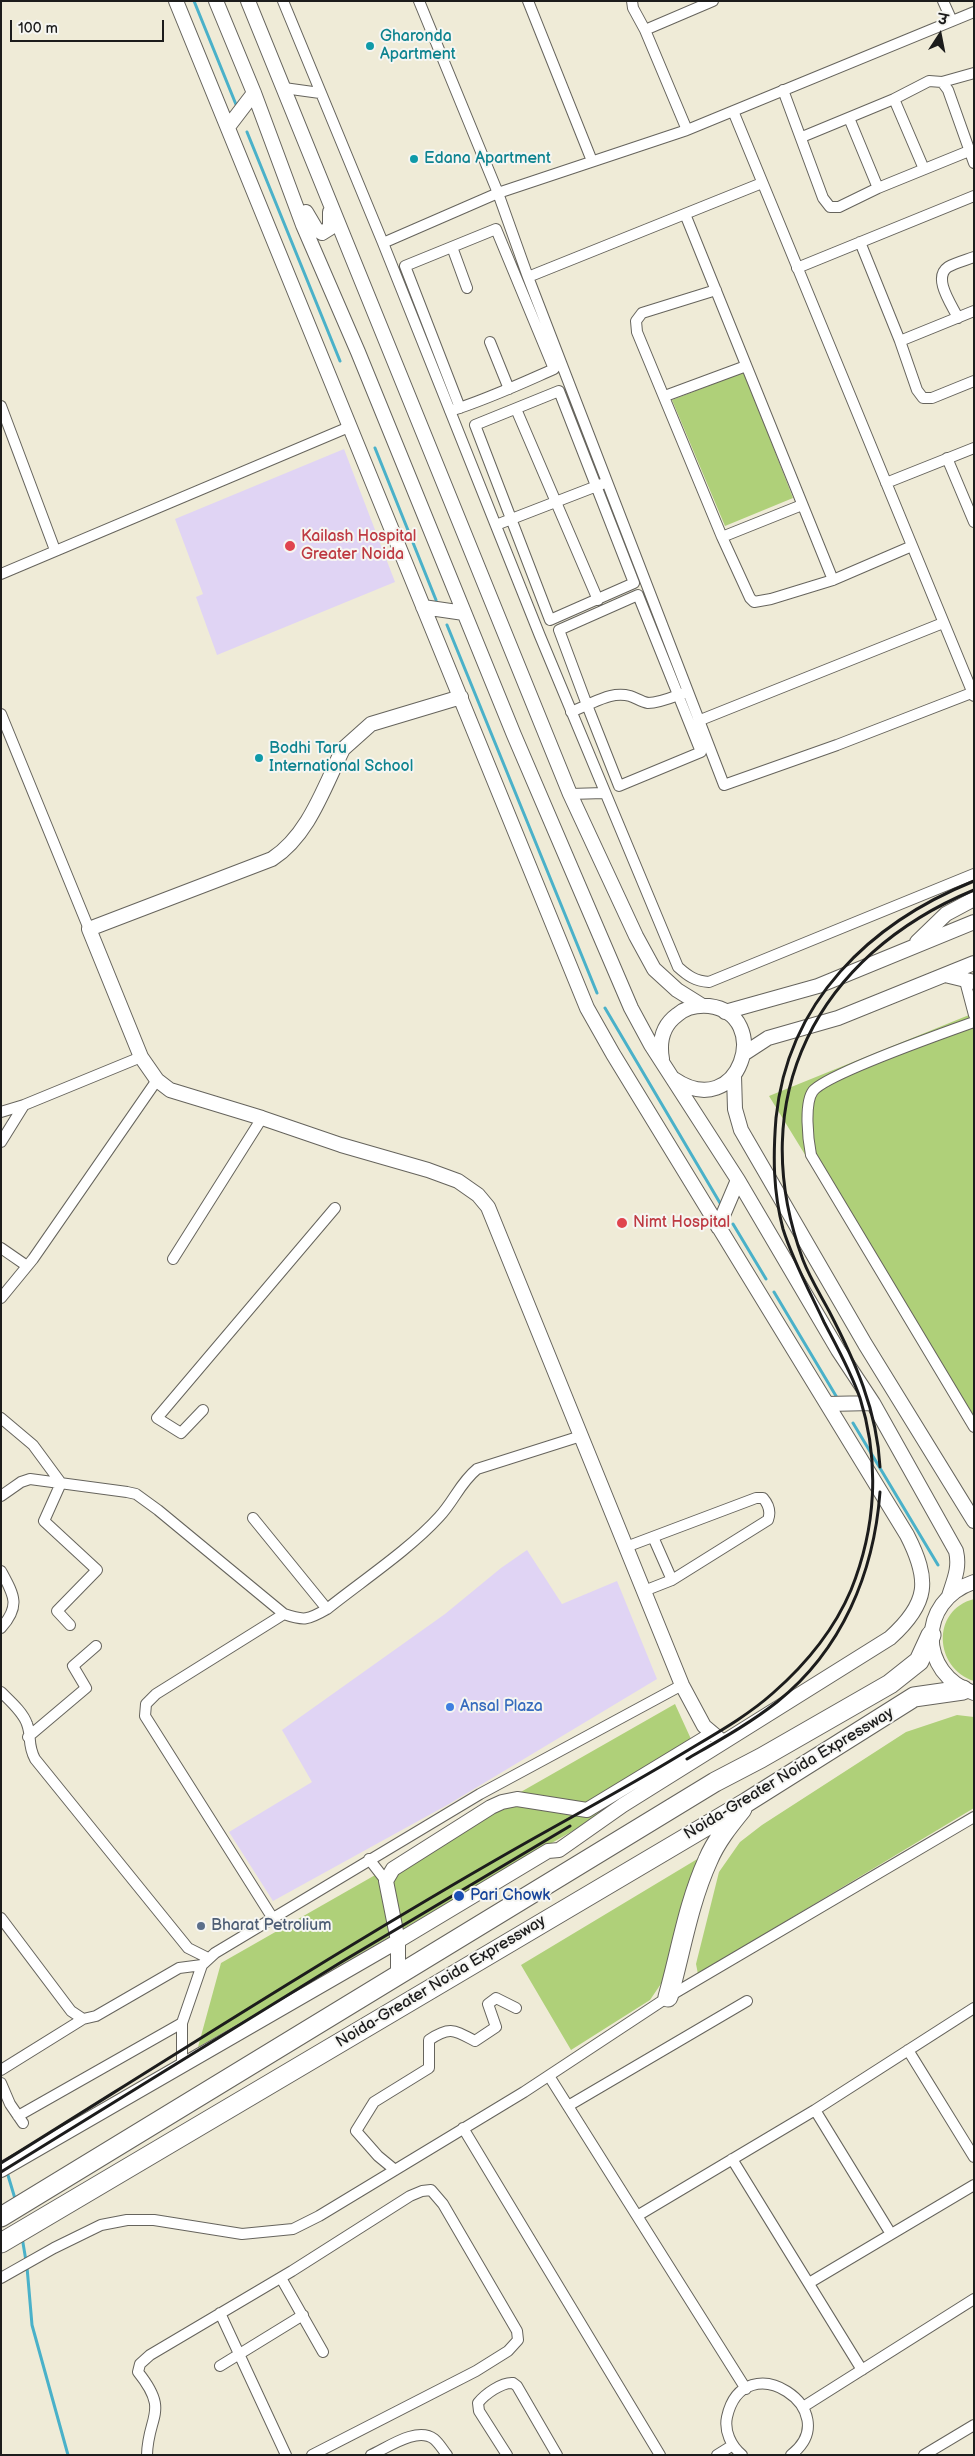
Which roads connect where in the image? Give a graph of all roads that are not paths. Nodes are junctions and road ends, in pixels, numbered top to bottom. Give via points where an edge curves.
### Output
1 (176, 1) edge
2 (216, 1) edge
3 (248, 1) edge
4 (283, 1) edge
5 (419, 1) edge
6 (528, 1) edge
7 (632, 1) edge
8 (713, 1) edge
9 (943, 1) edge
10 (974, 12) edge
11 (952, 21) junction
12 (645, 30) junction
13 (974, 73) edge
14 (942, 82) junction
15 (284, 88) junction
16 (783, 90) junction
17 (254, 93) junction
18 (320, 93) junction
19 (894, 99) junction
20 (733, 110) junction
21 (849, 118) junction
22 (228, 127) junction
23 (687, 130) junction
24 (802, 137) junction
25 (969, 151) junction
26 (592, 160) junction
27 (974, 163) edge
28 (924, 169) junction
29 (762, 183) junction
30 (878, 188) junction
31 (498, 193) junction
32 (974, 196) edge
33 (293, 197) junction
34 (330, 206) junction
35 (685, 214) junction
36 (860, 242) junction
37 (383, 243) junction
38 (452, 247) junction
39 (974, 257) edge
40 (405, 266) junction
41 (797, 268) junction
42 (393, 270) junction
43 (528, 277) junction
44 (468, 288) dead end
45 (716, 290) junction
46 (974, 311) edge
47 (958, 318) junction
48 (900, 341) junction
49 (490, 342) dead end
50 (746, 366) junction
51 (974, 380) edge
52 (509, 389) junction
53 (664, 396) junction
54 (1, 406) edge
55 (455, 409) junction
56 (516, 409) junction
57 (349, 428) junction
58 (974, 448) edge
59 (947, 458) junction
60 (886, 483) junction
61 (602, 484) junction
62 (556, 502) junction
63 (802, 505) junction
64 (973, 518) edge
65 (511, 520) junction
66 (496, 525) junction
67 (722, 537) junction
68 (912, 546) junction
69 (55, 550) junction
70 (1, 574) edge
71 (832, 580) junction
72 (598, 600) junction
73 (423, 607) junction
74 (464, 613) junction
75 (943, 622) junction
76 (682, 693) junction
77 (973, 693) edge
78 (461, 697) junction
79 (587, 704) junction
80 (571, 712) junction
81 (1, 714) edge
82 (698, 721) junction
83 (604, 793) junction
84 (570, 794) junction
85 (974, 874) edge
86 (974, 899) edge
87 (974, 922) edge
88 (89, 929) junction
89 (913, 946) junction
90 (974, 963) edge
91 (945, 975) junction
92 (969, 981) edge
93 (701, 1005) junction
94 (724, 1012) junction
95 (974, 1015) edge
96 (974, 1022) edge
97 (744, 1054) junction
98 (141, 1057) junction
99 (662, 1060) junction
100 (734, 1076) junction
101 (674, 1078) junction
102 (157, 1080) junction
103 (24, 1105) junction
104 (1, 1112) edge
105 (262, 1118) junction
106 (1, 1142) edge
107 (738, 1180) junction
108 (335, 1208) dead end
109 (718, 1227) junction
110 (1, 1248) edge
111 (173, 1259) dead end
112 (27, 1266) junction
113 (1, 1298) edge
114 (873, 1403) junction
115 (827, 1404) junction
116 (203, 1410) dead end
117 (1, 1418) edge
118 (974, 1426) edge
119 (581, 1436) junction
120 (61, 1483) junction
121 (1, 1496) edge
122 (253, 1518) dead end
123 (974, 1521) edge
124 (653, 1537) junction
125 (626, 1547) junction
126 (1, 1571) edge
127 (672, 1580) junction
128 (974, 1582) edge
129 (644, 1591) junction
130 (949, 1596) junction
131 (327, 1609) junction
132 (284, 1614) junction
133 (70, 1625) dead end
134 (1, 1628) edge
135 (931, 1635) junction
136 (96, 1646) dead end
137 (682, 1685) junction
138 (1, 1692) edge
139 (969, 1692) edge
140 (704, 1732) junction
141 (28, 1737) junction
142 (723, 1742) junction
143 (704, 1754) junction
144 (494, 1786) junction
145 (502, 1802) junction
146 (747, 1802) junction
147 (974, 1817) edge
148 (558, 1850) junction
149 (369, 1860) junction
150 (582, 1863) junction
151 (386, 1880) junction
152 (272, 1917) junction
153 (1, 1918) edge
154 (398, 1941) junction
155 (205, 1962) junction
156 (398, 1975) junction
157 (668, 1997) junction
158 (747, 2002) dead end
159 (516, 2008) dead end
160 (974, 2008) edge
161 (83, 2019) junction
162 (182, 2023) junction
163 (908, 2050) junction
164 (182, 2066) junction
165 (1, 2070) edge
166 (548, 2076) junction
167 (1, 2083) edge
168 (568, 2106) junction
169 (815, 2110) junction
170 (463, 2128) junction
171 (974, 2157) edge
172 (732, 2159) junction
173 (1, 2170) edge
174 (395, 2170) junction
175 (974, 2185) edge
176 (637, 2216) junction
177 (1, 2217) edge
178 (891, 2234) junction
179 (1, 2243) edge
180 (1, 2278) edge
181 (281, 2278) junction
182 (809, 2283) junction
183 (974, 2299) edge
184 (220, 2313) junction
185 (302, 2315) junction
186 (323, 2352) dead end
187 (239, 2354) junction
188 (220, 2366) dead end
189 (862, 2370) junction
190 (746, 2389) junction
191 (803, 2407) junction
192 (974, 2425) edge
193 (733, 2445) junction
194 (147, 2455) edge
195 (286, 2455) edge
196 (312, 2455) edge
197 (371, 2455) edge
198 (447, 2455) edge
199 (507, 2455) edge
200 (556, 2455) edge
201 (660, 2455) edge
202 (717, 2455) edge
203 (742, 2455) edge
204 (791, 2455) edge
205 (924, 2455) edge

1 - 22 street
2 - 17 street
3 - 15 street
4 - 18 street
5 - 31 street
6 - 26 street
7 - 12 street
8 - 12 street
9 - 11 street
10 - 11 street
11 - 16 street
12 - 23 street
13 - 14 street
14 - 19 street via 929,81
14 - 25 street via 948,90
15 - 18 street
15 - 34 street
16 - 20 street
16 - 24 street
17 - 22 street
17 - 33 street
18 - 37 street
19 - 21 street
19 - 28 street
20 - 23 street
20 - 29 street
21 - 24 street
21 - 30 street
22 - 57 street
23 - 26 street
24 - 30 street via 823,198 830,207 839,207
25 - 27 street
25 - 28 street
26 - 31 street
28 - 30 street
29 - 35 street
29 - 41 street
31 - 37 street
31 - 43 street
32 - 36 street
33 - 34 street via 302,204 316,229 322,233 330,228
33 - 74 street
34 - 84 street
35 - 43 street
35 - 45 street
36 - 41 street
36 - 48 street
37 - 42 street
38 - 40 street
38 - 44 street
38 - 52 street via 496,229 554,369
39 - 47 street via 947,268 941,275
40 - 42 street
40 - 55 street
41 - 60 street
42 - 55 street
43 - 61 street
45 - 50 street
45 - 53 street via 642,313 636,321 637,332
46 - 47 street
47 - 48 street
48 - 51 street via 917,390 923,398 932,398
49 - 52 street
50 - 53 street
50 - 63 street
52 - 55 street
53 - 67 street
54 - 69 street
55 - 66 street
56 - 61 street via 559,391
56 - 62 street
56 - 65 street via 475,425
57 - 69 street
57 - 73 street
58 - 59 street
59 - 60 street
59 - 64 street
60 - 68 street
61 - 62 street
61 - 72 street via 634,583
61 - 76 street
62 - 65 street
62 - 72 street
63 - 67 street
63 - 71 street
65 - 66 street
65 - 72 street via 550,620
66 - 80 street
67 - 71 street via 754,602
68 - 71 street
68 - 75 street
69 - 70 street
73 - 74 street
73 - 78 street
74 - 99 street via 631,1008
75 - 77 street
75 - 82 street
76 - 79 street via 648,703 619,694
76 - 79 street via 701,752 619,786
76 - 79 street via 638,595 558,630
76 - 82 street
77 - 82 street via 724,785
78 - 88 street via 371,724 353,738 343,749 299,835 286,850 272,859
78 - 109 street via 587,1008
79 - 80 street
80 - 83 street
81 - 88 street
83 - 84 street
83 - 85 street via 678,967 698,981 709,982
84 - 93 street via 654,969
86 - 89 street via 946,914
87 - 89 street
88 - 98 street
89 - 94 street via 818,986
90 - 91 street
91 - 92 street
91 - 97 street via 838,1018 768,1038
92 - 95 street
93 - 94 street
93 - 99 street via 690,1007 672,1018 661,1038
94 - 97 street via 737,1022 744,1037
96 - 118 street via 840,1074 817,1087 810,1096 808,1115 811,1155
97 - 100 street
98 - 102 street
98 - 103 street
99 - 101 street
100 - 101 street via 720,1086 704,1090
100 - 123 street via 735,1109 741,1130 865,1344
101 - 107 street
102 - 105 street via 180,1093
102 - 112 street
103 - 104 street
103 - 106 street
105 - 111 street
105 - 119 street via 428,1170 458,1182 478,1195 488,1207
107 - 109 street
107 - 114 street
108 - 116 street via 157,1418 181,1433
109 - 115 street
110 - 112 street
112 - 113 street
114 - 115 street
114 - 130 street via 956,1551 958,1571
115 - 142 street via 918,1556 923,1574 920,1598 907,1623 890,1638
117 - 120 street via 34,1445
119 - 125 street
119 - 131 street via 477,1470 466,1479 441,1516 425,1531
120 - 121 street via 26,1480
120 - 132 street via 136,1494
120 - 133 street via 44,1521 98,1570 57,1611
122 - 131 street
124 - 125 street
124 - 127 street
124 - 127 street via 756,1498 763,1498 767,1503 771,1514 768,1520
125 - 129 street
126 - 134 street via 12,1592 15,1609
127 - 129 street
128 - 130 street
129 - 137 street
130 - 135 street via 934,1620
131 - 132 street via 301,1620
132 - 152 street via 156,1694 146,1704 145,1716
135 - 139 street via 939,1667 949,1680
135 - 150 highway, Noida-Greater Noida Expressway via 919,1661 890,1684 715,1782
136 - 141 street via 73,1666 86,1688
137 - 140 street
137 - 144 street
138 - 141 street via 28,1724
139 - 146 highway, Noida-Greater Noida Expressway via 914,1697
140 - 142 street
140 - 143 street
140 - 145 street via 587,1810 517,1799
141 - 155 street via 29,1748 35,1758 70,1804 188,1948
142 - 143 street
143 - 148 street
144 - 145 street
144 - 149 street
145 - 151 street via 393,1869
146 - 157 highway via 708,1860 694,1896
146 - 179 highway, Noida-Greater Noida Expressway
147 - 157 street
148 - 150 street
148 - 154 street via 548,1852
149 - 151 street
149 - 152 street
150 - 156 highway, Noida-Greater Noida Expressway
151 - 154 street
152 - 155 street
153 - 161 street via 71,2011
154 - 156 street
154 - 164 street
155 - 161 street via 179,1968 96,2016
155 - 162 street
156 - 177 highway, Noida-Greater Noida Expressway
157 - 166 street
158 - 168 street
159 - 174 street via 496,1998 488,2004 496,2028 475,2041 458,2032 443,2031 429,2040 429,2068 374,2102 356,2131
160 - 163 street
161 - 165 street
162 - 164 street
162 - 167 street via 20,2120
163 - 169 street
163 - 171 street
164 - 173 street
166 - 168 street
166 - 170 street
168 - 176 street
169 - 172 street
169 - 178 street
170 - 174 street
170 - 201 street
172 - 176 street
172 - 182 street
174 - 180 street via 293,2229 242,2234 154,2220 127,2220 101,2225
175 - 178 street
176 - 190 street
178 - 182 street
181 - 184 street
181 - 185 street
181 - 196 street via 410,2196 431,2190 443,2204 517,2331 515,2345 476,2371
182 - 189 street
183 - 189 street
184 - 187 street
184 - 194 street via 140,2364 138,2372 151,2388 157,2406
185 - 186 street
185 - 187 street
187 - 188 street
187 - 195 street
189 - 191 street
190 - 191 street via 765,2384 785,2388
190 - 193 street via 729,2408 726,2421
191 - 204 street via 806,2430
192 - 205 street
193 - 202 street
193 - 203 street
197 - 198 street via 414,2436 425,2435 434,2439
199 - 200 street via 479,2411 478,2403 508,2382 513,2382

